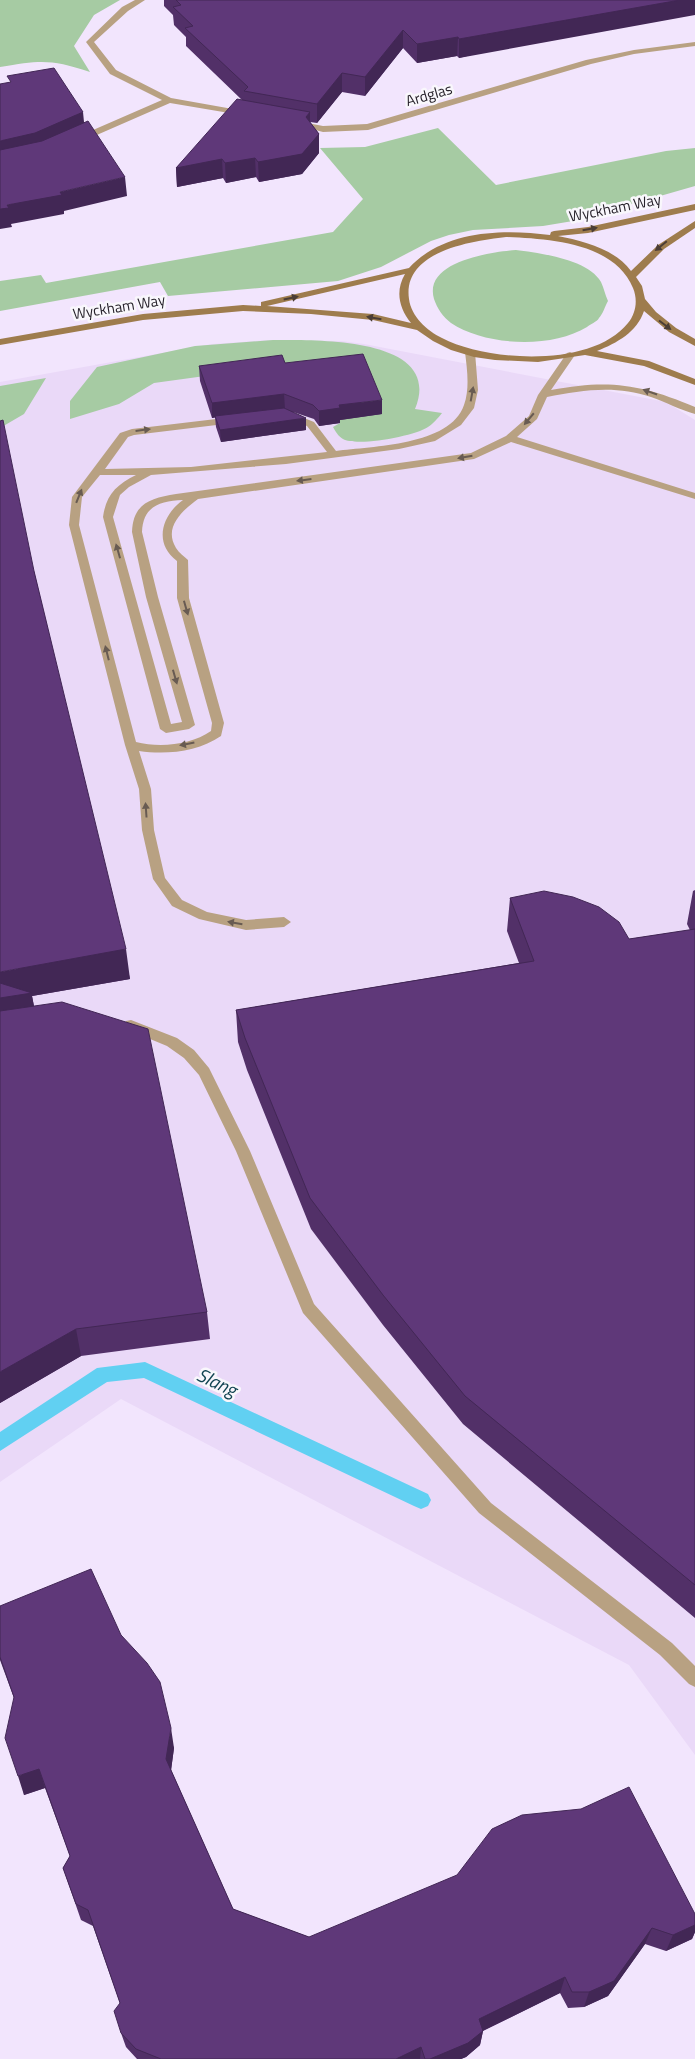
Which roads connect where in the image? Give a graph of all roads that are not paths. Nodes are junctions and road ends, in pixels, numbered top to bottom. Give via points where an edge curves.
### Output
1 (141, 0) edge
2 (695, 44) edge
3 (169, 100) junction
4 (256, 116) edge
5 (284, 122) edge
6 (68, 144) edge
7 (695, 207) edge
8 (695, 224) edge
9 (541, 235) junction
10 (411, 270) junction
11 (632, 276) junction
12 (641, 300) junction
13 (243, 308) junction
14 (422, 328) junction
15 (0, 342) edge
16 (695, 343) edge
17 (470, 352) junction
18 (585, 352) junction
19 (570, 355) junction
20 (695, 382) edge
21 (543, 395) junction
22 (695, 411) edge
23 (276, 415) edge
24 (247, 418) edge
25 (510, 438) junction
26 (332, 454) junction
27 (97, 472) junction
28 (147, 474) junction
29 (195, 496) junction
30 (695, 496) edge
31 (131, 745) junction
32 (284, 922) dead end
33 (113, 1022) edge
34 (695, 1678) edge

1 - 3 street via 125,9 90,42 113,72
2 - 5 street, Ardglas via 589,62 368,127 323,129
3 - 4 street
3 - 6 street
9 -> 7 main road, Wyckham Way via 588,230
8 -> 11 main road via 652,253
9 - 10 main road via 506,234 473,238 443,247 419,261
9 - 11 main road via 605,254
13 -> 10 main road, Wyckham Way
10 - 14 main road via 403,285 403,301 408,313
11 - 12 main road
12 -> 16 main road via 652,315
12 - 18 main road via 638,314 630,326 618,337
14 -> 13 main road, Wyckham Way via 373,317
13 - 15 main road, Wyckham Way via 142,316
14 - 17 main road via 438,339
17 - 19 main road via 520,360
26 -> 17 street via 428,440 458,422 474,391
18 - 19 main road
18 - 20 main road via 646,362
19 - 21 street
22 -> 21 lane via 659,395 625,386 602,384
21 -> 25 street via 533,417
23 - 26 street via 286,414 306,420 315,427
27 -> 24 street via 124,435 132,432
25 -> 29 street via 474,456
25 - 30 street
26 - 28 street
27 - 28 street
31 -> 27 street via 74,525 76,497
29 -> 28 street via 170,496 150,503 136,526 152,597 189,725 166,729 108,517 111,498 117,490
29 -> 31 street via 176,511 168,524 167,542 173,555 182,560 183,598 218,723 217,733 210,740 158,750
32 -> 31 street via 246,925 219,920 190,910 169,894 159,879 148,830 145,788
33 - 34 street via 138,1027 172,1042 189,1054 204,1072 243,1151 308,1308 485,1508 666,1649

